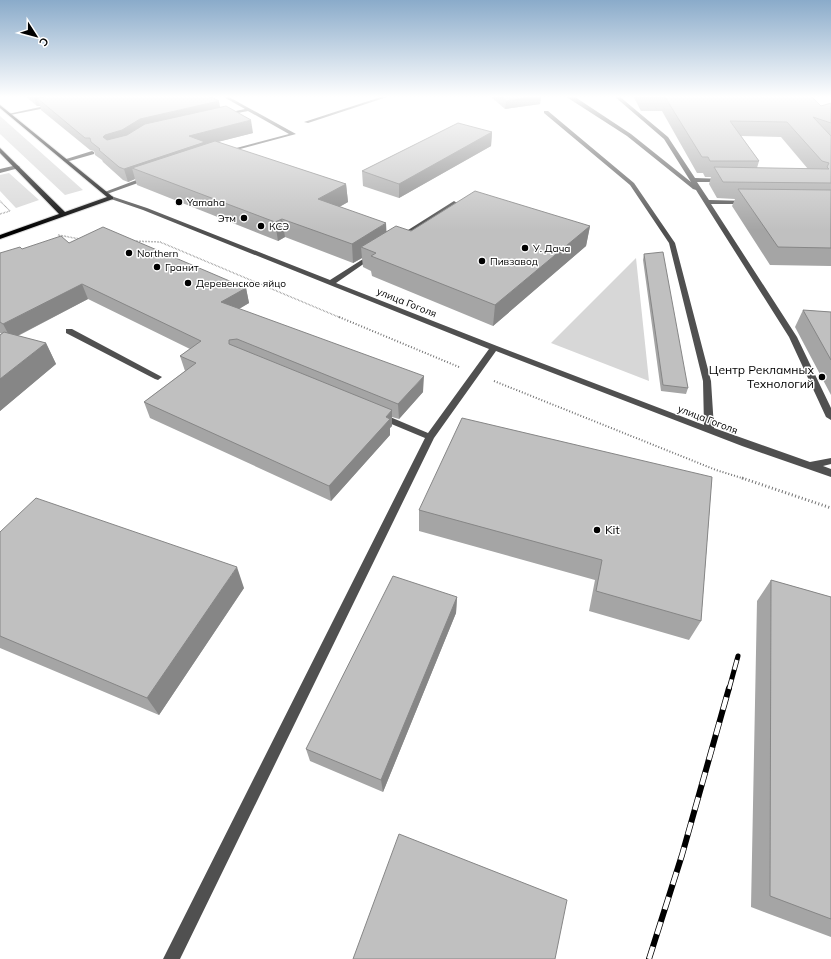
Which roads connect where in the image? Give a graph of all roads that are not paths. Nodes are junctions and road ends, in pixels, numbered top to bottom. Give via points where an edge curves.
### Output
1 (43, 141) edge
2 (269, 141) edge
3 (580, 141) edge
4 (636, 141) edge
5 (668, 141) edge
6 (0, 150) edge
7 (92, 154) edge
8 (218, 155) edge
9 (66, 160) junction
10 (17, 167) junction
11 (0, 171) edge
12 (150, 178) edge
13 (694, 180) junction
14 (727, 180) edge
15 (703, 194) junction
16 (108, 195) junction
17 (708, 202) junction
18 (754, 202) edge
19 (454, 203) edge
20 (64, 215) junction
21 (0, 237) edge
22 (394, 241) edge
23 (381, 249) edge
24 (330, 283) junction
25 (69, 331) dead end
26 (494, 348) junction
27 (158, 377) dead end
28 (373, 413) edge
29 (831, 416) edge
30 (709, 430) junction
31 (430, 437) junction
32 (831, 461) edge
33 (810, 466) junction
34 (831, 473) edge
35 (171, 959) edge

1 - 9 main road, улица Гоголя
2 - 8 street
3 - 30 street via 632,184 672,244 707,381
4 - 15 street
5 - 13 street
6 - 10 main road
7 - 9 street
9 - 16 main road, улица Гоголя
10 - 11 street
10 - 20 main road
12 - 16 street
13 - 14 street
13 - 15 street
15 - 17 street
16 - 20 main road
16 - 24 street, улица Гоголя
17 - 18 street
17 - 29 street via 793,337
19 - 22 street
20 - 21 main road
23 - 24 street
24 - 26 street, улица Гоголя
25 - 27 street
26 - 30 street, улица Гоголя
26 - 31 street
28 - 31 street
30 - 33 street, улица Гоголя
31 - 35 street
32 - 33 street
33 - 34 street, улица Гоголя

